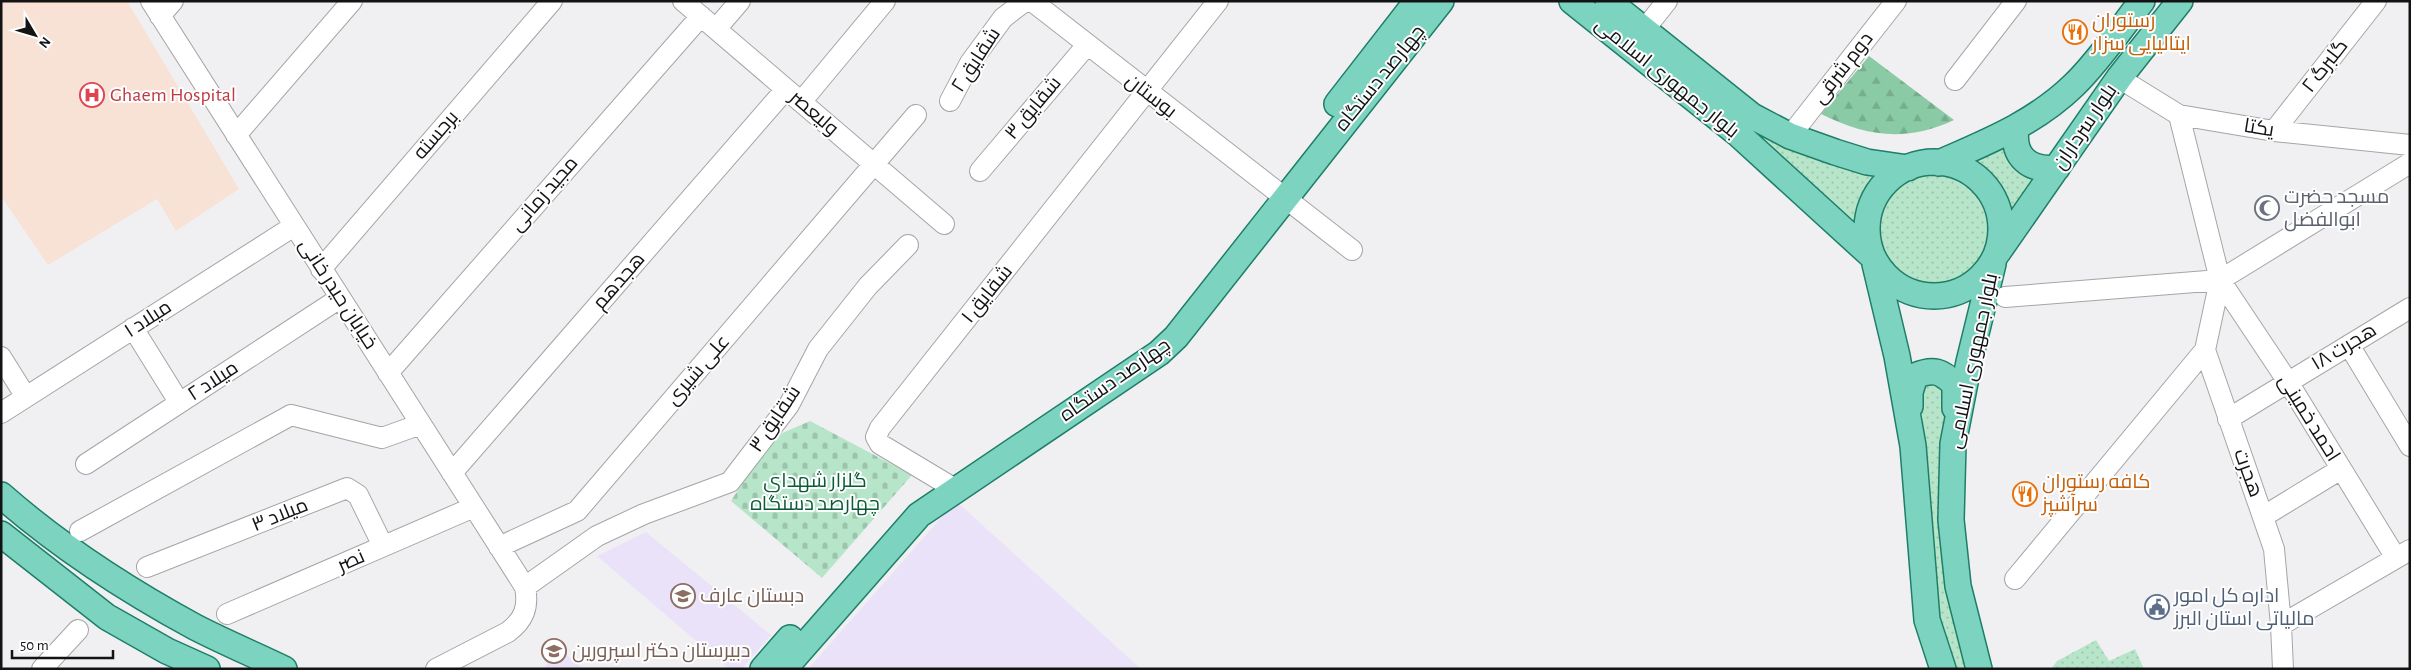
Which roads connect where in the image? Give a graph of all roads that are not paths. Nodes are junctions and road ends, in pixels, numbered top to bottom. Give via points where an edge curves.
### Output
1 (173, 1) edge
2 (352, 1) edge
3 (552, 1) edge
4 (683, 1) edge
5 (740, 1) edge
6 (885, 1) edge
7 (1025, 1) edge
8 (1032, 1) edge
9 (1218, 1) edge
10 (1417, 1) edge
11 (1441, 1) edge
12 (1572, 1) edge
13 (1608, 1) edge
14 (1667, 1) edge
15 (1896, 1) edge
16 (2016, 1) edge
17 (2142, 1) edge
18 (2180, 1) edge
19 (2376, 1) edge
20 (155, 9) edge
21 (701, 16) junction
22 (716, 29) junction
23 (1644, 30) junction
24 (1087, 45) junction
25 (2119, 78) junction
26 (1955, 80) dead end
27 (1148, 93) junction
28 (794, 96) junction
29 (950, 101) dead end
30 (916, 115) dead end
31 (2179, 116) junction
32 (2016, 128) junction
33 (2274, 131) junction
34 (236, 135) junction
35 (1790, 136) junction
36 (2410, 145) edge
37 (2410, 162) edge
38 (1938, 163) junction
39 (874, 165) junction
40 (1908, 168) junction
41 (2057, 168) junction
42 (980, 171) dead end
43 (1277, 194) junction
44 (944, 224) dead end
45 (294, 226) junction
46 (908, 245) dead end
47 (1352, 250) dead end
48 (1994, 258) junction
49 (1874, 259) junction
50 (321, 269) junction
51 (2220, 280) junction
52 (2004, 297) dead end
53 (340, 298) junction
54 (2410, 308) edge
55 (133, 328) junction
56 (2349, 345) junction
57 (2206, 350) junction
58 (1, 357) edge
59 (388, 372) junction
60 (2288, 382) junction
61 (26, 397) junction
62 (179, 402) junction
63 (1, 413) edge
64 (2228, 419) junction
65 (1910, 422) junction
66 (1956, 423) junction
67 (421, 424) junction
68 (2410, 446) edge
69 (86, 464) dead end
70 (2341, 469) junction
71 (452, 473) junction
72 (947, 484) junction
73 (1, 494) edge
74 (474, 507) junction
75 (913, 509) junction
76 (2264, 516) junction
77 (80, 531) dead end
78 (1, 534) edge
79 (383, 546) junction
80 (499, 547) junction
81 (2403, 554) edge
82 (148, 567) dead end
83 (2015, 579) dead end
84 (525, 587) junction
85 (152, 602) junction
86 (227, 614) dead end
87 (2282, 625) junction
88 (196, 628) junction
89 (78, 630) dead end
90 (133, 632) junction
91 (178, 656) junction
92 (42, 669) edge
93 (207, 669) edge
94 (284, 669) edge
95 (436, 669) edge
96 (763, 669) edge
97 (784, 669) edge
98 (1943, 669) edge
99 (1979, 669) edge
100 (2283, 669) edge

1 - 20 street
2 - 34 street
3 - 50 street, برجسته
4 - 21 street, ولیعصر
5 - 22 street
6 - 28 street, هجدهم
7 - 29 street, شقایق ۲ via 1003,18 970,63
8 - 24 street, بوستان
9 - 27 street
10 - 43 main road, چهارصد دستگاه
11 - 43 main road, چهارصد دستگاه
12 - 49 main road, بلوار جمهوری اسلامی via 1737,133
13 - 23 main road, بلوار جمهوری اسلامی
14 - 23 street
15 - 35 street, دوم شرقی
16 - 26 street
17 - 32 main road, بلوار سرداران via 2075,84 2043,111
18 - 25 main road, بلوار سرداران
19 - 33 street, گلبرگ ۲
20 - 34 street, خیابان حیدر خانی
21 - 22 street, ولیعصر
21 - 59 street, مجید زمانی
22 - 28 street, ولیعصر
23 - 35 main road, بلوار جمهوری اسلامی via 1752,116
24 - 27 street, بوستان
24 - 42 street, شقایق ۳
25 - 31 street, یکتا
25 - 41 main road, بلوار سرداران
27 - 43 street, بوستان
27 - 72 street, شقایق ۱ via 880,428 876,437 880,444
28 - 39 street, ولیعصر
28 - 71 street, هجدهم
30 - 39 street, علی شیری
31 - 33 street, یکتا
31 - 51 street
32 - 38 main road, بلوار سرداران
32 - 41 main road via 2015,140 2024,160 2034,167
33 - 36 street, یکتا
34 - 45 street, خیابان حیدر خانی
35 - 40 main road, بلوار جمهوری اسلامی via 1867,162
37 - 51 street
38 - 40 main road
38 - 48 main road via 1956,166 1973,174 1991,195 2000,220 2000,239
39 - 44 street, ولیعصر
39 - 80 street, علی شیری via 577,511
40 - 49 main road via 1893,176 1880,189 1872,205 1868,240
41 - 48 main road, بلوار سرداران
43 - 47 street, بوستان
43 - 72 main road, چهارصد دستگاه via 1155,336
45 - 50 street, خیابان حیدر خانی
45 - 55 street, میلاد ۱
46 - 84 street, شقایق ۳ via 868,286 818,349 788,405 730,482 644,514 597,536
48 - 49 main road via 1983,275 1969,287 1934,297 1900,287 1886,276
48 - 66 main road, بلوار جمهوری اسلامی
49 - 65 main road, بلوار جمهوری اسلامی
50 - 53 street, خیابان حیدر خانی
51 - 52 street
51 - 57 street, هجرت
51 - 60 street, احمد خمینی
53 - 59 street, خیابان حیدر خانی
53 - 62 street, میلاد ۲
54 - 56 street, هجرت ۱۸
55 - 61 street, میلاد ۱
55 - 62 street
56 - 60 street, هجرت ۱۸
56 - 68 street
57 - 64 street, هجرت
57 - 83 street
58 - 61 street
59 - 67 street, خیابان حیدر خانی
60 - 64 street, هجرت ۱۸
60 - 70 street, احمد خمینی
61 - 63 street, میلاد ۱
62 - 69 street, میلاد ۲
64 - 76 street, هجرت
65 - 66 main road via 1910,392 1915,376 1937,371 1955,385
65 - 98 main road, بلوار جمهوری اسلامی via 1927,620
66 - 99 main road, بلوار جمهوری اسلامی via 1952,520 1958,586
67 - 71 street, خیابان حیدر خانی
67 - 77 street via 382,438 291,416
70 - 76 street
70 - 81 street, احمد خمینی
71 - 74 street, خیابان حیدر خانی
72 - 75 main road, چهارصد دستگاه
73 - 85 main road via 117,582
74 - 79 street, نصر
74 - 80 street, خیابان حیدر خانی
75 - 96 main road, چهارصد دستگاه
75 - 97 main road, چهارصد دستگاه
76 - 87 street, هجرت via 2274,549
78 - 90 main road via 107,617
79 - 82 street, میلاد ۳ via 358,494 347,488
79 - 86 street, نصر
80 - 84 street, خیابان حیدر خانی
81 - 87 street
84 - 95 street via 528,600 518,624
85 - 88 main road
85 - 90 main road via 160,614 159,625 149,633
87 - 100 street, هجرت
88 - 91 main road via 177,636 174,645
88 - 94 main road
89 - 92 street
90 - 91 main road
91 - 93 main road

